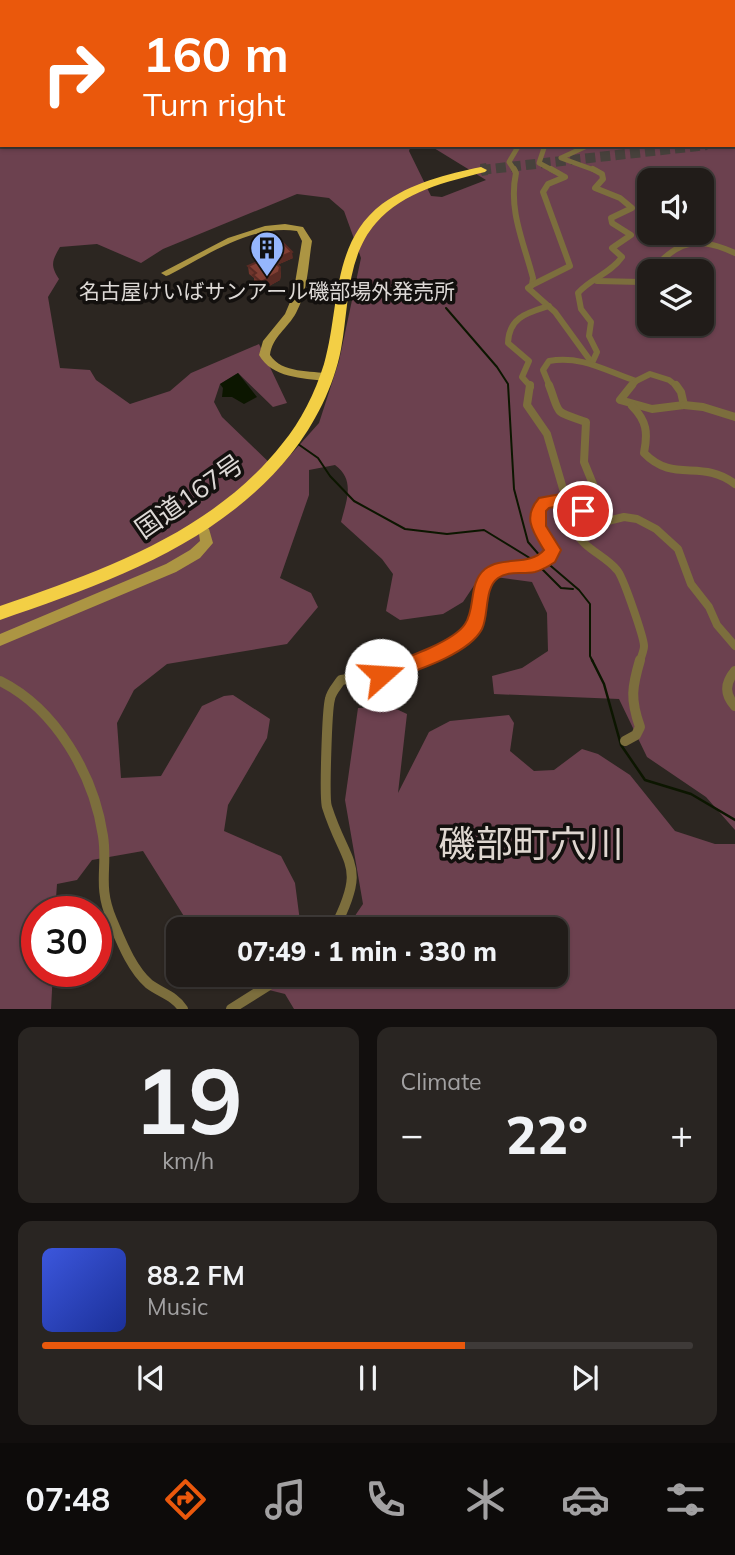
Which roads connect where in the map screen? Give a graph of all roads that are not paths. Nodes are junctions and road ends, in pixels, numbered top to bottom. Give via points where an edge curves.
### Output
1 (518, 147) edge
2 (544, 147) edge
3 (585, 147) edge
4 (481, 170) tunnel mouth
5 (735, 253) edge
6 (166, 273) dead end
7 (591, 281) junction
8 (532, 285) junction
9 (549, 306) junction
10 (592, 363) junction
11 (326, 377) junction
12 (636, 382) junction
13 (630, 404) junction
14 (684, 405) junction
15 (735, 416) edge
16 (735, 485) edge
17 (566, 499) junction
18 (608, 520) junction
19 (199, 526) junction
20 (575, 529) junction
21 (0, 613) edge
22 (0, 640) edge
23 (735, 646) edge
24 (735, 671) edge
25 (0, 681) edge
26 (735, 706) edge
27 (625, 741) dead end
28 (340, 917) edge
29 (266, 987) edge
30 (183, 1009) edge
31 (231, 1009) edge

1 - 8 street via 509,162 516,171 511,188
2 - 8 street via 539,163 565,177 548,184 543,192 570,266
3 - 7 street via 561,158 602,174 595,188 632,208 611,218 631,235 612,248 622,257 608,274
4 - 11 highway, 国道167号 via 408,193 362,232 350,258
5 - 7 street via 710,244 684,242 672,248 640,282
6 - 11 street via 259,230 285,225 300,229 307,242 296,302 265,353 277,369
7 - 10 street via 578,293 597,352
8 - 9 street via 528,289
9 - 10 street
9 - 17 street via 516,318 510,324 508,343 529,361 522,377 531,387 527,405 547,434
10 - 12 street
10 - 18 street via 565,357 549,361 543,370 552,387 552,405 561,414 586,422 584,462
11 - 19 highway, 国道167号 via 298,434 275,464
12 - 13 street via 620,400
12 - 14 street via 650,374 668,379 679,387
13 - 14 street via 652,409
13 - 16 street via 644,416 649,430 644,453 658,466 681,472 703,468 725,475
14 - 15 street
17 - 20 street via 583,511
17 - 28 street via 538,509 538,527 552,550 549,558 533,566 493,572 485,580 474,626 464,637 398,671 341,680 330,697 326,805 353,874 349,900
18 - 20 street
18 - 23 street via 637,519 669,540 685,563 695,590
19 - 21 highway, 国道167号 via 108,575
19 - 22 street via 207,542 171,568
20 - 27 street via 624,579 643,637 632,687 640,727 636,736
24 - 26 street via 726,687
25 - 30 street via 38,706 77,762 100,824 102,891 111,916 144,978
29 - 31 street

